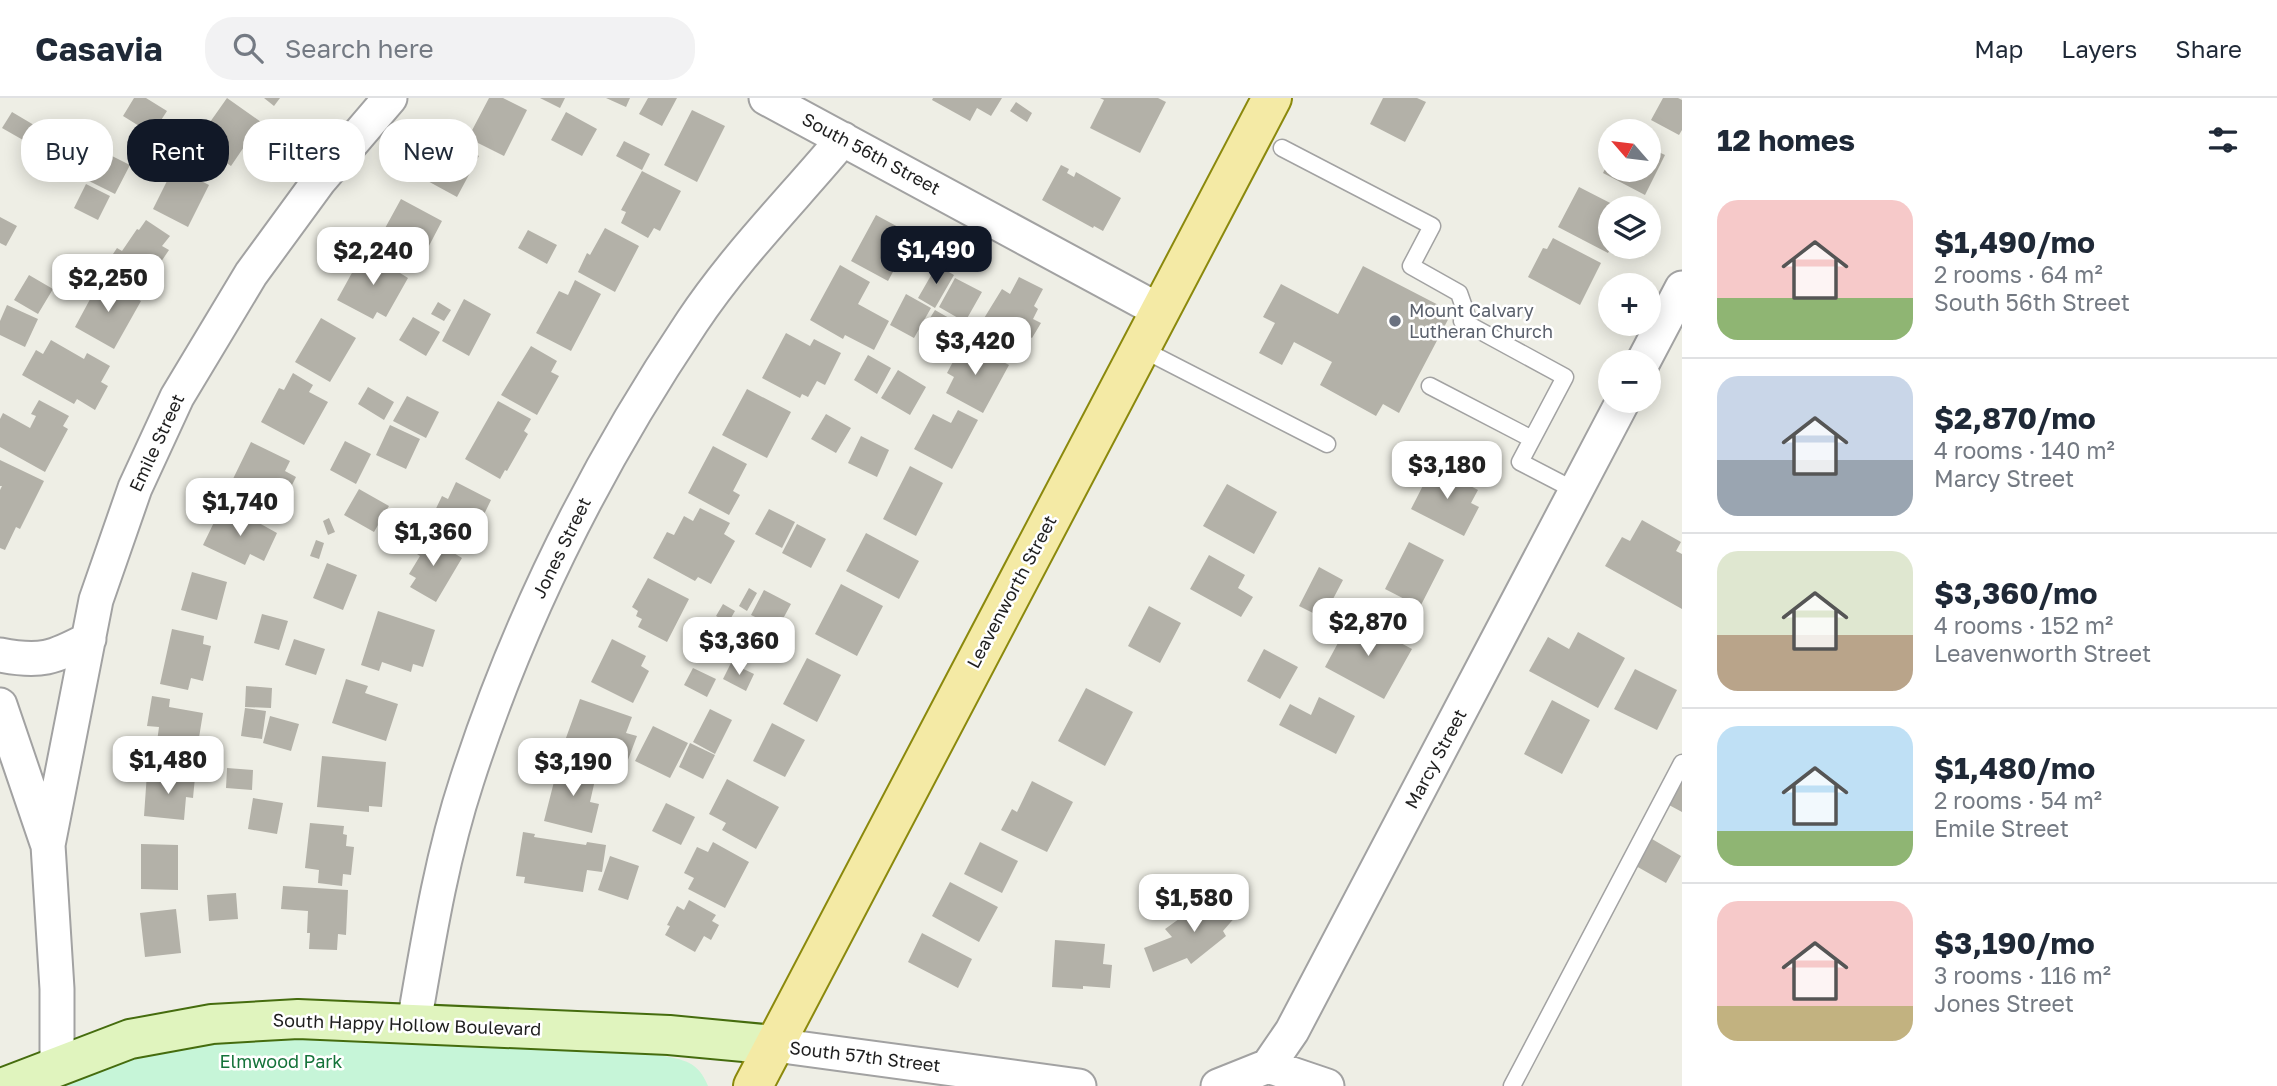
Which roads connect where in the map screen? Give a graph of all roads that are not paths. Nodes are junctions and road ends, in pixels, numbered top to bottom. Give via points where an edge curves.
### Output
1 (390, 98) edge
2 (766, 98) edge
3 (1272, 98) edge
4 (844, 139) junction
5 (1282, 148) dead end
6 (1682, 288) edge
7 (1160, 310) junction
8 (1140, 348) junction
9 (1649, 350) edge
10 (1430, 386) dead end
11 (1617, 413) edge
12 (1532, 439) junction
13 (1327, 444) dead end
14 (1576, 491) junction
15 (89, 639) junction
16 (0, 655) edge
17 (0, 705) edge
18 (1682, 763) edge
19 (48, 845) junction
20 (414, 1023) junction
21 (775, 1045) junction
22 (57, 1066) junction
23 (1268, 1066) junction
24 (1071, 1085) edge
25 (7, 1086) edge
26 (754, 1086) edge
27 (1218, 1086) edge
28 (1327, 1086) edge
29 (1512, 1086) edge

1 - 15 street, Emile Street via 319,181 251,274 177,397 135,488 96,600
2 - 4 street, South 56th Street
3 - 7 main road, Leavenworth Street
4 - 7 street, South 56th Street
4 - 20 street, Jones Street via 760,233 693,320 620,436 554,559 505,671 466,783 437,893
5 - 12 lane via 1432,226 1411,266 1459,293 1466,313 1462,321 1565,377
6 - 9 street
7 - 8 main road, Leavenworth Street
8 - 13 lane
8 - 21 main road, Leavenworth Street
10 - 12 lane
11 - 14 street, Marcy Street
12 - 14 lane via 1520,462
14 - 23 street, Marcy Street via 1306,1007
15 - 16 street via 55,657 21,660
15 - 19 street, Emile Street
17 - 19 street
18 - 29 lane
19 - 22 street
20 - 21 street, South Happy Hollow Boulevard via 669,1035
20 - 22 street, South Happy Hollow Boulevard via 298,1018 212,1024 130,1040
21 - 24 street, South 57th Street
21 - 26 main road, Leavenworth Street
22 - 25 street, South Happy Hollow Boulevard
23 - 27 street
23 - 28 street

